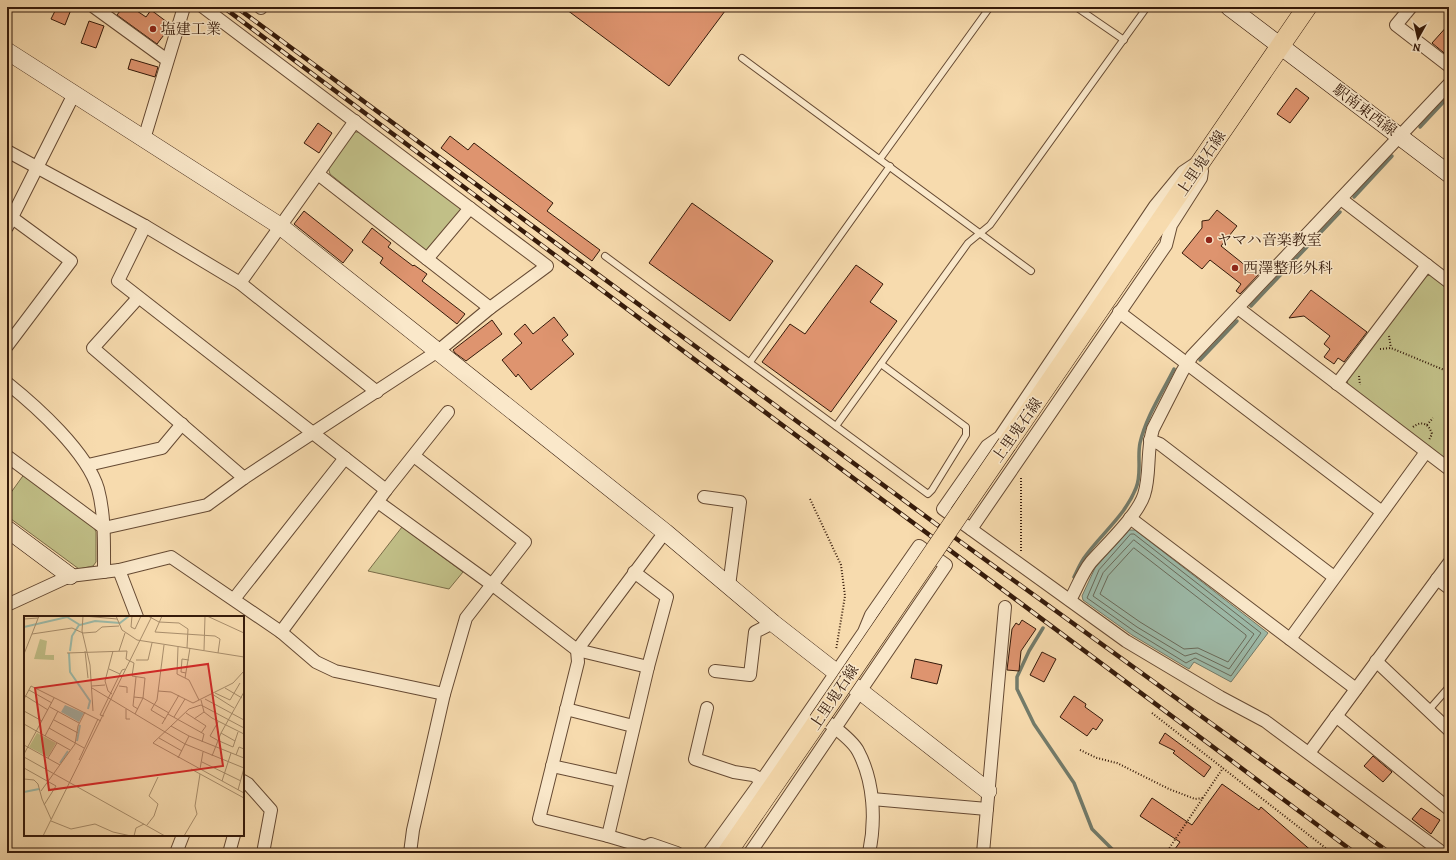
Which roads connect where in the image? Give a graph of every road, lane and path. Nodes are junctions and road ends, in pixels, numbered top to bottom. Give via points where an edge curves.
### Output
1 (94, 7) edge
2 (184, 7) edge
3 (203, 7) edge
4 (990, 7) edge
5 (1076, 7) edge
6 (1147, 7) edge
7 (1229, 7) edge
8 (1307, 7) edge
9 (1411, 7) edge
10 (1124, 40) junction
11 (1280, 46) junction
12 (7, 51) edge
13 (742, 58) dead end
14 (166, 60) junction
15 (1449, 66) edge
16 (1449, 84) edge
17 (74, 94) junction
18 (355, 121) junction
19 (1400, 137) junction
20 (144, 139) junction
21 (7, 151) edge
22 (880, 159) junction
23 (1204, 159) junction
24 (890, 166) junction
25 (37, 168) junction
26 (318, 174) junction
27 (1449, 174) edge
28 (1341, 200) junction
29 (470, 208) junction
30 (9, 219) edge
31 (145, 226) junction
32 (280, 226) junction
33 (981, 233) junction
34 (605, 256) dead end
35 (427, 259) junction
36 (1427, 265) junction
37 (1031, 271) dead end
38 (1449, 282) edge
39 (240, 283) junction
40 (138, 298) junction
41 (490, 308) junction
42 (1238, 308) junction
43 (1120, 312) junction
44 (7, 346) edge
45 (438, 351) junction
46 (1376, 352) dead end
47 (750, 362) junction
48 (1187, 363) junction
49 (881, 364) junction
50 (1361, 372) dead end
51 (1449, 372) edge
52 (7, 383) edge
53 (1337, 384) junction
54 (1362, 388) dead end
55 (377, 392) junction
56 (448, 412) dead end
57 (1433, 418) dead end
58 (182, 424) junction
59 (1427, 425) junction
60 (836, 426) junction
61 (1417, 430) dead end
62 (314, 433) junction
63 (1425, 436) dead end
64 (1150, 440) junction
65 (1429, 440) junction
66 (1430, 448) junction
67 (1013, 452) junction
68 (7, 456) edge
69 (414, 456) junction
70 (345, 458) junction
71 (88, 465) junction
72 (1449, 469) edge
73 (244, 478) junction
74 (386, 490) junction
75 (704, 497) dead end
76 (810, 499) dead end
77 (378, 502) junction
78 (1382, 512) junction
79 (1130, 518) junction
80 (104, 528) junction
81 (971, 529) junction
82 (7, 530) edge
83 (664, 532) junction
84 (1021, 552) dead end
85 (1449, 563) edge
86 (119, 570) junction
87 (104, 572) junction
88 (634, 572) junction
89 (70, 576) junction
90 (1334, 577) junction
91 (1437, 579) junction
92 (493, 586) junction
93 (729, 586) junction
94 (1449, 588) edge
95 (234, 599) junction
96 (1070, 600) junction
97 (7, 605) edge
98 (1005, 607) dead end
99 (137, 616) edge
100 (773, 623) junction
101 (281, 632) junction
102 (1290, 639) junction
103 (577, 650) junction
104 (1376, 661) junction
105 (648, 667) junction
106 (831, 668) junction
107 (715, 671) dead end
108 (1449, 687) edge
109 (1356, 689) junction
110 (861, 692) junction
111 (444, 694) junction
112 (707, 708) dead end
113 (566, 709) junction
114 (1428, 711) junction
115 (1152, 714) dead end
116 (814, 715) junction
117 (1336, 716) junction
118 (634, 726) junction
119 (836, 728) junction
120 (1449, 730) edge
121 (1080, 750) dead end
122 (1309, 753) junction
123 (552, 766) junction
124 (1223, 768) junction
125 (762, 780) junction
126 (620, 781) junction
127 (244, 782) edge
128 (988, 791) junction
129 (1203, 798) junction
130 (872, 799) junction
131 (987, 809) junction
132 (1449, 809) edge
133 (183, 836) edge
134 (234, 836) edge
135 (608, 836) junction
136 (644, 850) edge
137 (176, 853) edge
138 (229, 853) edge
139 (263, 853) edge
140 (410, 853) edge
141 (677, 853) edge
142 (709, 853) edge
143 (727, 853) edge
144 (750, 853) edge
145 (869, 853) edge
146 (983, 853) edge
147 (1166, 853) edge
148 (1332, 853) edge
149 (1443, 853) edge

1 - 14 street
2 - 14 street
3 - 18 street
4 - 22 lane
5 - 10 lane
6 - 10 lane
7 - 11 street, 駅南東西線
8 - 11 main road, 上里鬼石線
9 - 15 street via 1396,25
10 - 33 lane via 990,225
11 - 19 street, 駅南東西線
11 - 23 main road, 上里鬼石線
12 - 17 street
13 - 22 lane
14 - 20 street
16 - 19 street
17 - 20 street
17 - 25 street
18 - 26 street
18 - 29 street
19 - 27 street, 駅南東西線
19 - 28 street
20 - 32 street
21 - 25 street
22 - 24 lane
23 - 43 street via 1201,178 1171,225 1166,245
23 - 67 main road, 上里鬼石線
23 - 81 street via 1182,172 1155,206 1000,437 987,446 943,509
24 - 33 lane
24 - 47 lane
25 - 30 street
25 - 31 street
26 - 32 street
26 - 35 street
28 - 36 street
28 - 42 street
29 - 35 street
29 - 41 street via 547,266
30 - 44 street via 70,261
31 - 39 street
31 - 40 street via 118,281
32 - 39 street
32 - 45 street
33 - 37 lane
33 - 49 lane via 968,243
34 - 47 lane
35 - 41 street
36 - 38 street
36 - 53 street
39 - 55 street
40 - 58 street via 93,348
40 - 62 street
41 - 45 street
42 - 48 street
42 - 53 street
43 - 48 street
43 - 67 street
45 - 55 street
45 - 83 street
46 - 51 path via 1383,347 1391,348
47 - 60 lane
48 - 64 street via 1153,429
48 - 78 street
49 - 60 lane
49 - 60 lane via 966,427 966,434 932,490 928,494
50 - 54 path via 1359,381
52 - 71 street via 34,405
53 - 66 street
55 - 62 street
56 - 69 street
57 - 59 path
58 - 71 street via 162,448
58 - 73 street
59 - 61 path via 1417,424 1413,427
59 - 65 path via 1432,434
62 - 70 street
62 - 73 street
63 - 65 path
64 - 79 street via 1144,497
64 - 90 street via 1160,444
65 - 66 path
66 - 72 street
66 - 78 street
67 - 81 street
67 - 84 path via 1022,467
67 - 116 main road, 上里鬼石線, bridge
68 - 80 street
69 - 74 street
69 - 92 street via 525,542
70 - 74 street
70 - 95 street
71 - 80 street via 98,490
73 - 80 street via 207,505
74 - 77 street
75 - 93 street via 740,502
76 - 106 path via 841,565 845,596 837,649
77 - 92 street
77 - 101 street
78 - 90 street
79 - 96 street via 1090,564
79 - 102 street
80 - 87 street
81 - 96 street
82 - 89 street
83 - 88 street
83 - 93 street
85 - 91 street
86 - 87 street
86 - 95 street via 172,557
86 - 99 street
87 - 89 street
88 - 103 street
88 - 105 street via 667,597
89 - 97 street
90 - 102 street
91 - 94 street
91 - 104 street
92 - 103 street
92 - 111 street via 466,618
93 - 100 street
95 - 101 street
96 - 122 street via 1126,641 1265,721
98 - 128 street
100 - 106 street
100 - 107 street via 755,632 750,675
101 - 111 street via 316,662 335,671
102 - 109 street
103 - 105 street
103 - 113 street via 578,662
104 - 109 street
104 - 114 street
105 - 118 street
106 - 110 street
106 - 110 street via 864,632 872,615 919,546 946,565
106 - 116 street
108 - 114 lane
109 - 117 street
110 - 119 street
110 - 128 street
111 - 140 street
112 - 125 street via 695,759 734,772 753,774
113 - 118 street
113 - 123 street
114 - 120 street
115 - 124 path
116 - 119 street
116 - 125 street
116 - 143 main road, 上里鬼石線
117 - 122 street
117 - 132 street
118 - 126 street
119 - 130 street via 858,750
119 - 144 street
121 - 129 path via 1117,763 1169,789 1195,799
122 - 149 street
123 - 126 street
123 - 135 street via 539,819
124 - 129 path
124 - 148 path
125 - 142 street
126 - 135 street
127 - 139 street via 271,810
128 - 131 street
129 - 147 path
130 - 131 street
130 - 145 street via 874,833
131 - 146 street
133 - 137 street
134 - 138 street
135 - 136 street
136 - 141 street via 651,844

